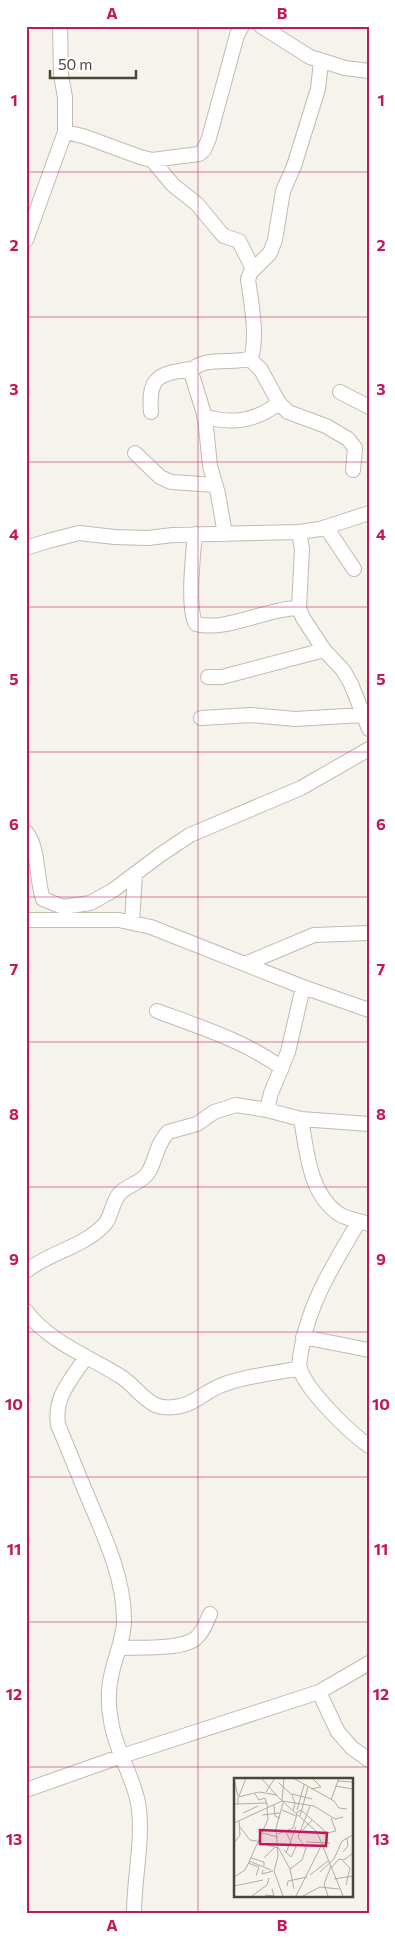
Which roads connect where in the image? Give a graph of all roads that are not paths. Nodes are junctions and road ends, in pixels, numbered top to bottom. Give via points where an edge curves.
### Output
1 (60, 26) edge
2 (242, 26) edge
3 (261, 26) edge
4 (321, 62) junction
5 (369, 71) edge
6 (65, 132) junction
7 (152, 160) junction
8 (26, 240) edge
9 (253, 269) junction
10 (250, 358) junction
11 (192, 370) junction
12 (340, 392) dead end
13 (279, 403) junction
14 (369, 407) edge
15 (150, 412) dead end
16 (204, 416) junction
17 (134, 453) dead end
18 (353, 470) dead end
19 (215, 485) junction
20 (369, 513) edge
21 (326, 527) junction
22 (299, 532) junction
23 (195, 534) junction
24 (225, 534) junction
25 (26, 548) edge
26 (354, 569) dead end
27 (300, 608) junction
28 (324, 650) junction
29 (208, 677) dead end
30 (363, 715) junction
31 (201, 718) dead end
32 (369, 729) edge
33 (369, 749) edge
34 (26, 832) edge
35 (135, 874) junction
36 (26, 920) edge
37 (132, 922) junction
38 (369, 933) edge
39 (245, 964) junction
40 (303, 987) junction
41 (369, 1010) edge
42 (158, 1012) dead end
43 (282, 1068) junction
44 (267, 1110) junction
45 (301, 1118) junction
46 (369, 1124) edge
47 (364, 1223) edge
48 (26, 1271) edge
49 (26, 1312) edge
50 (304, 1337) junction
51 (369, 1350) edge
52 (86, 1357) junction
53 (300, 1368) junction
54 (369, 1446) edge
55 (210, 1614) dead end
56 (119, 1648) junction
57 (369, 1664) edge
58 (318, 1692) junction
59 (122, 1756) junction
60 (369, 1760) edge
61 (26, 1790) edge
62 (134, 1913) edge

1 - 6 street
2 - 7 street via 204,150 199,154
3 - 4 street
4 - 5 street
4 - 9 street via 318,89 283,191 275,240 270,253
6 - 7 street
6 - 8 street
7 - 9 street via 224,236 239,241
9 - 10 street via 248,279 254,338
10 - 11 street via 238,362 201,363
10 - 13 street via 267,378
11 - 15 street via 168,373 155,380 150,395
11 - 16 street
12 - 14 street
13 - 16 street via 262,415 246,419 224,420
13 - 18 street via 288,412 326,426 348,439 355,448
16 - 19 street
17 - 19 street via 160,477 171,482
19 - 24 street
20 - 21 street
21 - 22 street
21 - 26 street
22 - 24 street
22 - 27 street via 302,549
23 - 24 street
23 - 25 street via 148,538 79,534
23 - 27 street via 192,598 196,624 227,623 287,608
27 - 28 street
28 - 29 street via 222,677
28 - 30 street via 344,670
30 - 31 street via 295,719 251,715
30 - 32 street
33 - 35 street via 301,788 190,835
34 - 35 street via 32,838 43,899 53,904 63,907 90,903
35 - 37 street
36 - 37 street
37 - 39 street
38 - 39 street via 314,935
39 - 40 street
40 - 41 street
40 - 43 street via 292,1040
42 - 43 street via 236,1042
43 - 44 street
44 - 45 street
44 - 48 street via 244,1105 228,1107 197,1124 168,1132 156,1150 148,1173 118,1195 104,1224 82,1241
45 - 46 street
45 - 47 street via 314,1180 324,1200 340,1215
47 - 50 street via 322,1285
49 - 52 street via 48,1333
50 - 51 street
50 - 53 street
52 - 53 street via 126,1380 152,1404 175,1407 199,1400 219,1386 235,1380
52 - 56 street via 59,1399 56,1412 58,1425 118,1577 125,1619
53 - 54 street via 320,1399
55 - 56 street via 200,1634 189,1642
56 - 59 street via 111,1673 109,1697 111,1722
57 - 58 street
58 - 59 street
58 - 60 street via 338,1732
59 - 61 street
59 - 62 street via 134,1787 140,1823

